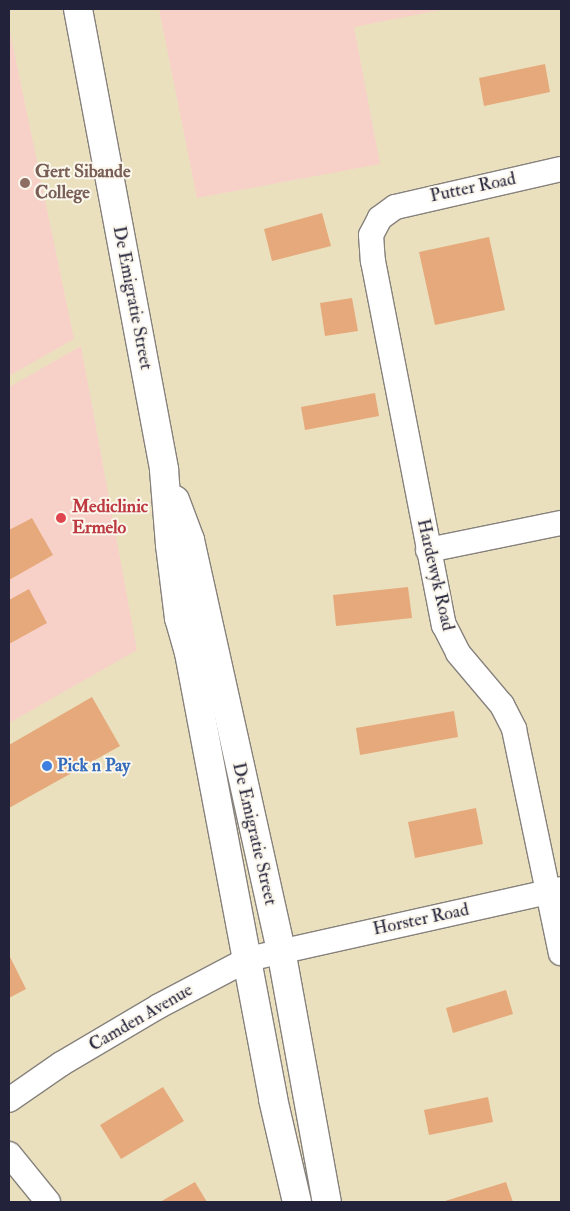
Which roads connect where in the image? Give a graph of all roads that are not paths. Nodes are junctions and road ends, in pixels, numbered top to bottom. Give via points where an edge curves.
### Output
1 (78, 9) edge
2 (561, 169) edge
3 (386, 212) joint
4 (164, 470) junction
5 (561, 523) edge
6 (428, 550) junction
7 (555, 891) edge
8 (281, 950) junction
9 (561, 952) edge
10 (248, 959) junction
11 (9, 1100) edge
12 (9, 1154) edge
13 (48, 1202) edge
14 (297, 1202) edge
15 (327, 1202) edge

1 - 4 highway, De Emigratie Street
2 - 3 street, Putter Road via 405,203
3 - 6 street, Hardewyk Road via 374,225 371,248
4 - 8 highway, De Emigratie Street via 190,540
4 - 10 highway, De Emigratie Street via 179,618 189,652
5 - 6 street
6 - 7 street, Hardewyk Road via 448,634 458,653 502,705 514,729
7 - 8 street, Horster Road
7 - 9 street, Hardewyk Road
8 - 10 street, Camden Avenue
8 - 15 highway, De Emigratie Street
10 - 11 street, Camden Avenue via 61,1064
10 - 14 highway, De Emigratie Street
12 - 13 street

